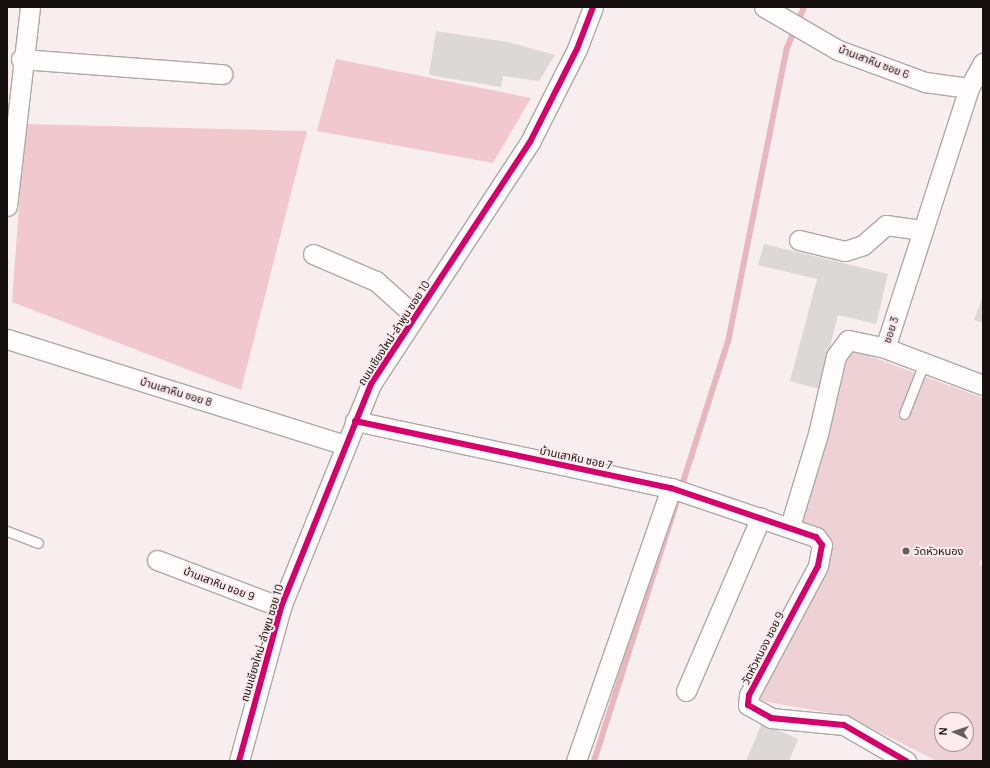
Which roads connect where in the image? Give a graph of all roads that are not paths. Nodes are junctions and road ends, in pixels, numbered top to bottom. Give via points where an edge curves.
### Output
1 (30, 7) edge
2 (593, 7) edge
3 (774, 10) edge
4 (21, 59) junction
5 (983, 63) edge
6 (222, 74) dead end
7 (969, 88) junction
8 (7, 206) edge
9 (923, 230) junction
10 (798, 240) dead end
11 (313, 254) dead end
12 (415, 316) junction
13 (7, 339) edge
14 (885, 348) junction
15 (924, 363) junction
16 (983, 385) edge
17 (904, 414) dead end
18 (355, 421) junction
19 (345, 445) junction
20 (671, 488) junction
21 (761, 517) junction
22 (790, 526) junction
23 (7, 531) edge
24 (38, 543) dead end
25 (157, 560) dead end
26 (281, 607) junction
27 (686, 690) dead end
28 (239, 761) edge
29 (576, 761) edge
30 (906, 761) edge

1 - 4 street
2 - 12 street, ถนนเชียงใหม่-ลำพูน ซอย 10 via 577,49 530,142
3 - 7 street, บ้านเสาหิน ซอย 6 via 838,50 925,82
4 - 6 street
4 - 8 street
5 - 7 street, ซอย 3
7 - 9 street, ซอย 3
9 - 10 street via 886,225 863,244 845,251
9 - 14 street, ซอย 3
11 - 12 street via 376,281
12 - 18 street, ถนนเชียงใหม่-ลำพูน ซอย 10 via 370,384
13 - 19 street, บ้านเสาหิน ซอย 8
14 - 15 street
14 - 22 street, ซอย 3 via 848,340 841,344
15 - 16 street
15 - 17 lane
18 - 19 street, ถนนเชียงใหม่-ลำพูน ซอย 10
18 - 20 street, บ้านเสาหิน ซอย 7
19 - 26 street, ถนนเชียงใหม่-ลำพูน ซอย 10
20 - 21 street, บ้านเสาหิน ซอย 7
20 - 29 street
21 - 22 street, บ้านเสาหิน ซอย 7
21 - 27 street
22 - 30 street, วัตหัวหนอง ซอย 9 via 819,540 822,545 818,566 749,695 748,705 770,718 844,725
23 - 24 lane
25 - 26 street, บ้านเสาหิน ซอย 9
26 - 28 street, ถนนเชียงใหม่-ลำพูน ซอย 10

